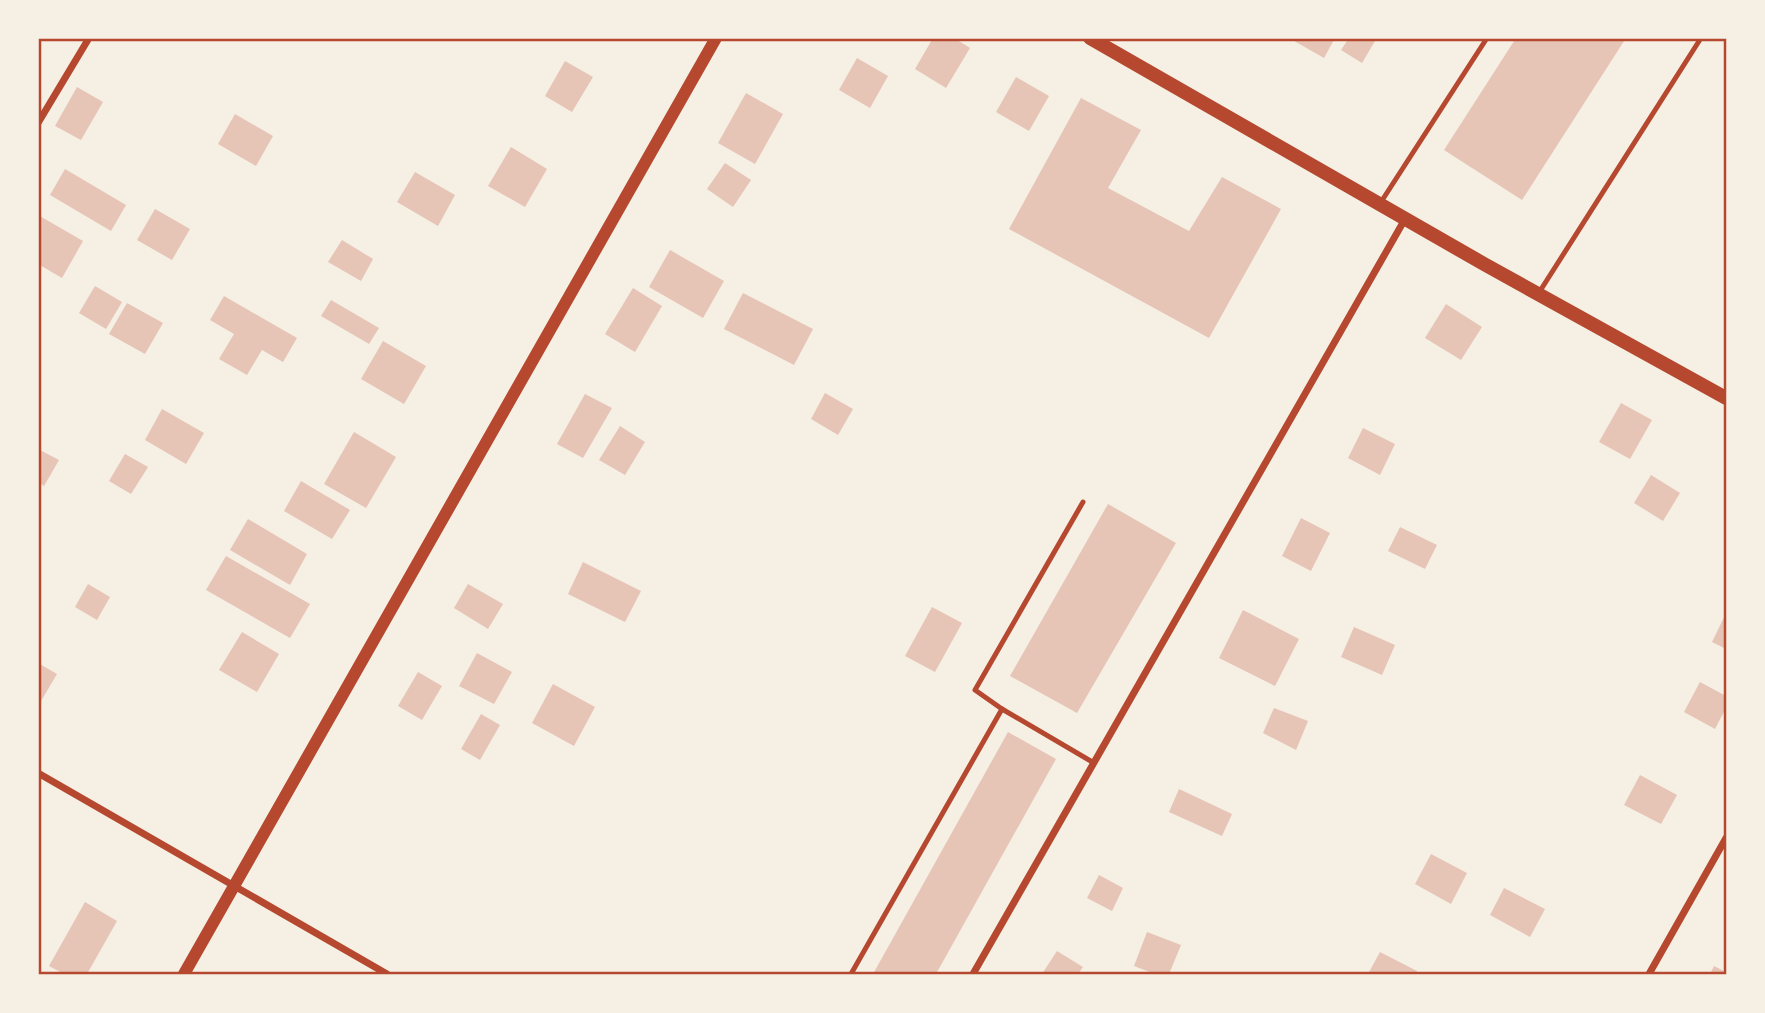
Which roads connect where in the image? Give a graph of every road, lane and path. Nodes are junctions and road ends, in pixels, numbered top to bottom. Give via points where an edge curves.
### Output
1 (89, 38) edge
2 (716, 38) edge
3 (1090, 38) edge
4 (1487, 38) edge
5 (1701, 38) edge
6 (38, 123) edge
7 (1379, 204) junction
8 (1405, 219) junction
9 (1538, 294) junction
10 (1727, 398) edge
11 (1083, 502) dead end
12 (1002, 709) junction
13 (1094, 763) junction
14 (38, 773) edge
15 (1727, 838) edge
16 (235, 886) junction
17 (184, 975) edge
18 (387, 975) edge
19 (851, 975) edge
20 (973, 975) edge
21 (1649, 975) edge

1 - 6 street
2 - 16 street
3 - 7 main road
4 - 7 lane
5 - 9 lane
7 - 8 main road
8 - 9 main road
8 - 13 street
9 - 10 main road
11 - 12 lane via 975,690
12 - 13 lane
12 - 19 lane
13 - 20 street
14 - 16 street
15 - 21 street
16 - 17 street
16 - 18 street

